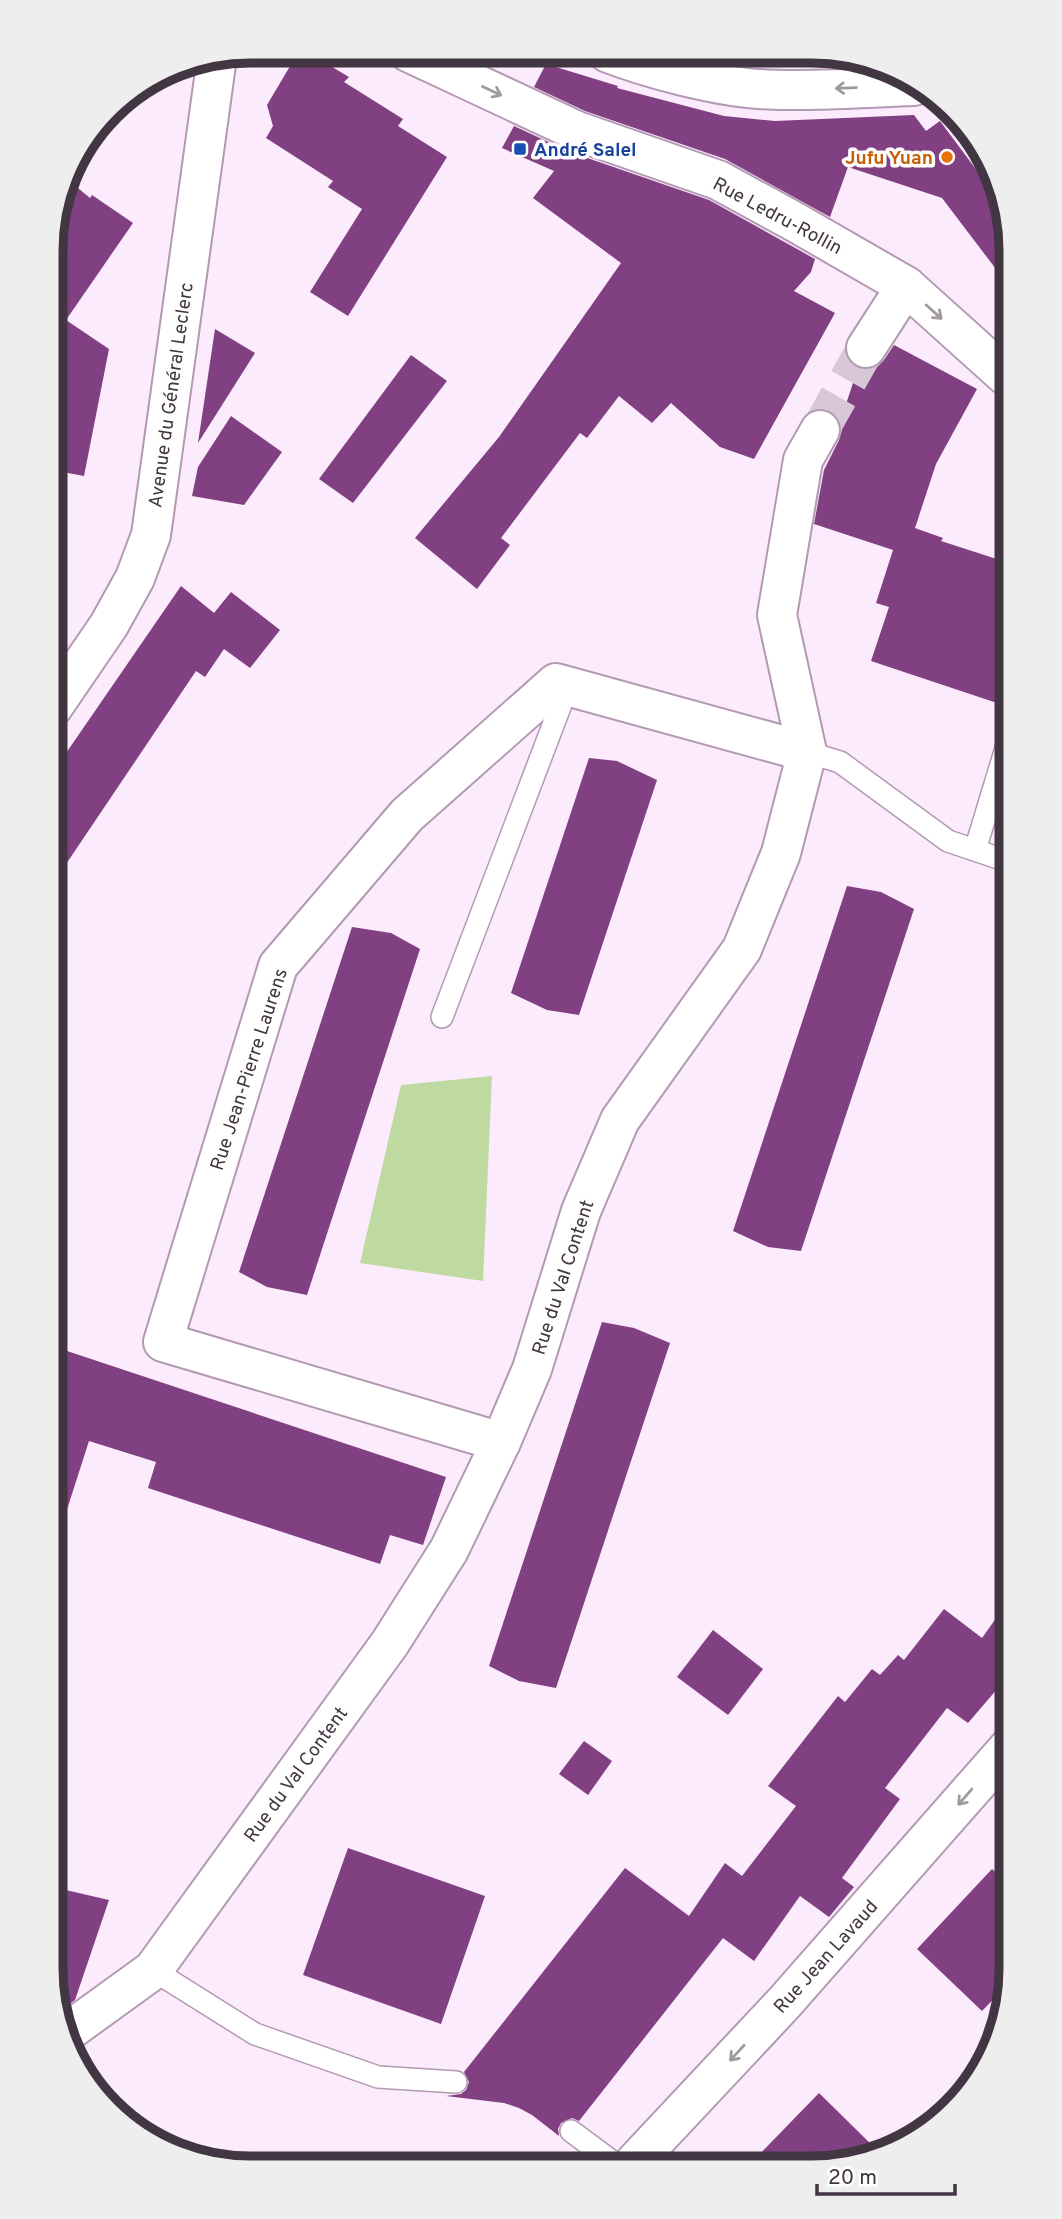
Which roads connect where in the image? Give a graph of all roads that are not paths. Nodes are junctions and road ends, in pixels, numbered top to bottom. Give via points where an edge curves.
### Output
1 (432, 63) edge
2 (636, 63) edge
3 (216, 67) edge
4 (902, 86) edge
5 (906, 286) junction
6 (866, 348) tunnel mouth
7 (999, 370) edge
8 (820, 430) tunnel mouth
9 (568, 686) junction
10 (63, 692) edge
11 (807, 752) junction
12 (999, 771) edge
13 (975, 850) junction
14 (999, 858) edge
15 (442, 1017) dead end
16 (501, 1442) junction
17 (999, 1759) edge
18 (153, 1970) junction
19 (73, 2028) edge
20 (456, 2082) dead end
21 (571, 2131) dead end
22 (606, 2156) edge
23 (641, 2156) edge

1 -> 5 street, Rue Ledru-Rollin via 577,131 718,180
4 -> 2 street via 755,89
3 - 10 street, Avenue du Général Leclerc via 151,535 135,578 109,625
5 - 6 street
5 -> 7 street, Rue Ledru-Rollin
8 - 11 street, Rue du Val Content via 803,460 777,615
9 - 11 street
9 - 15 lane
9 - 16 street, Rue Jean-Pierre Laurens via 556,683 407,815 278,966 163,1342
11 - 13 lane via 840,762 948,841
11 - 16 street, Rue du Val Content via 781,853 742,949 620,1121 581,1211 532,1369
12 - 13 lane
13 - 14 lane
16 - 18 street, Rue du Val Content via 449,1550 390,1643
17 -> 23 street, Rue Jean Lavaud via 784,2003
18 - 19 street, Rue du Val Content
18 - 20 lane via 255,2034 378,2077
21 - 22 lane

